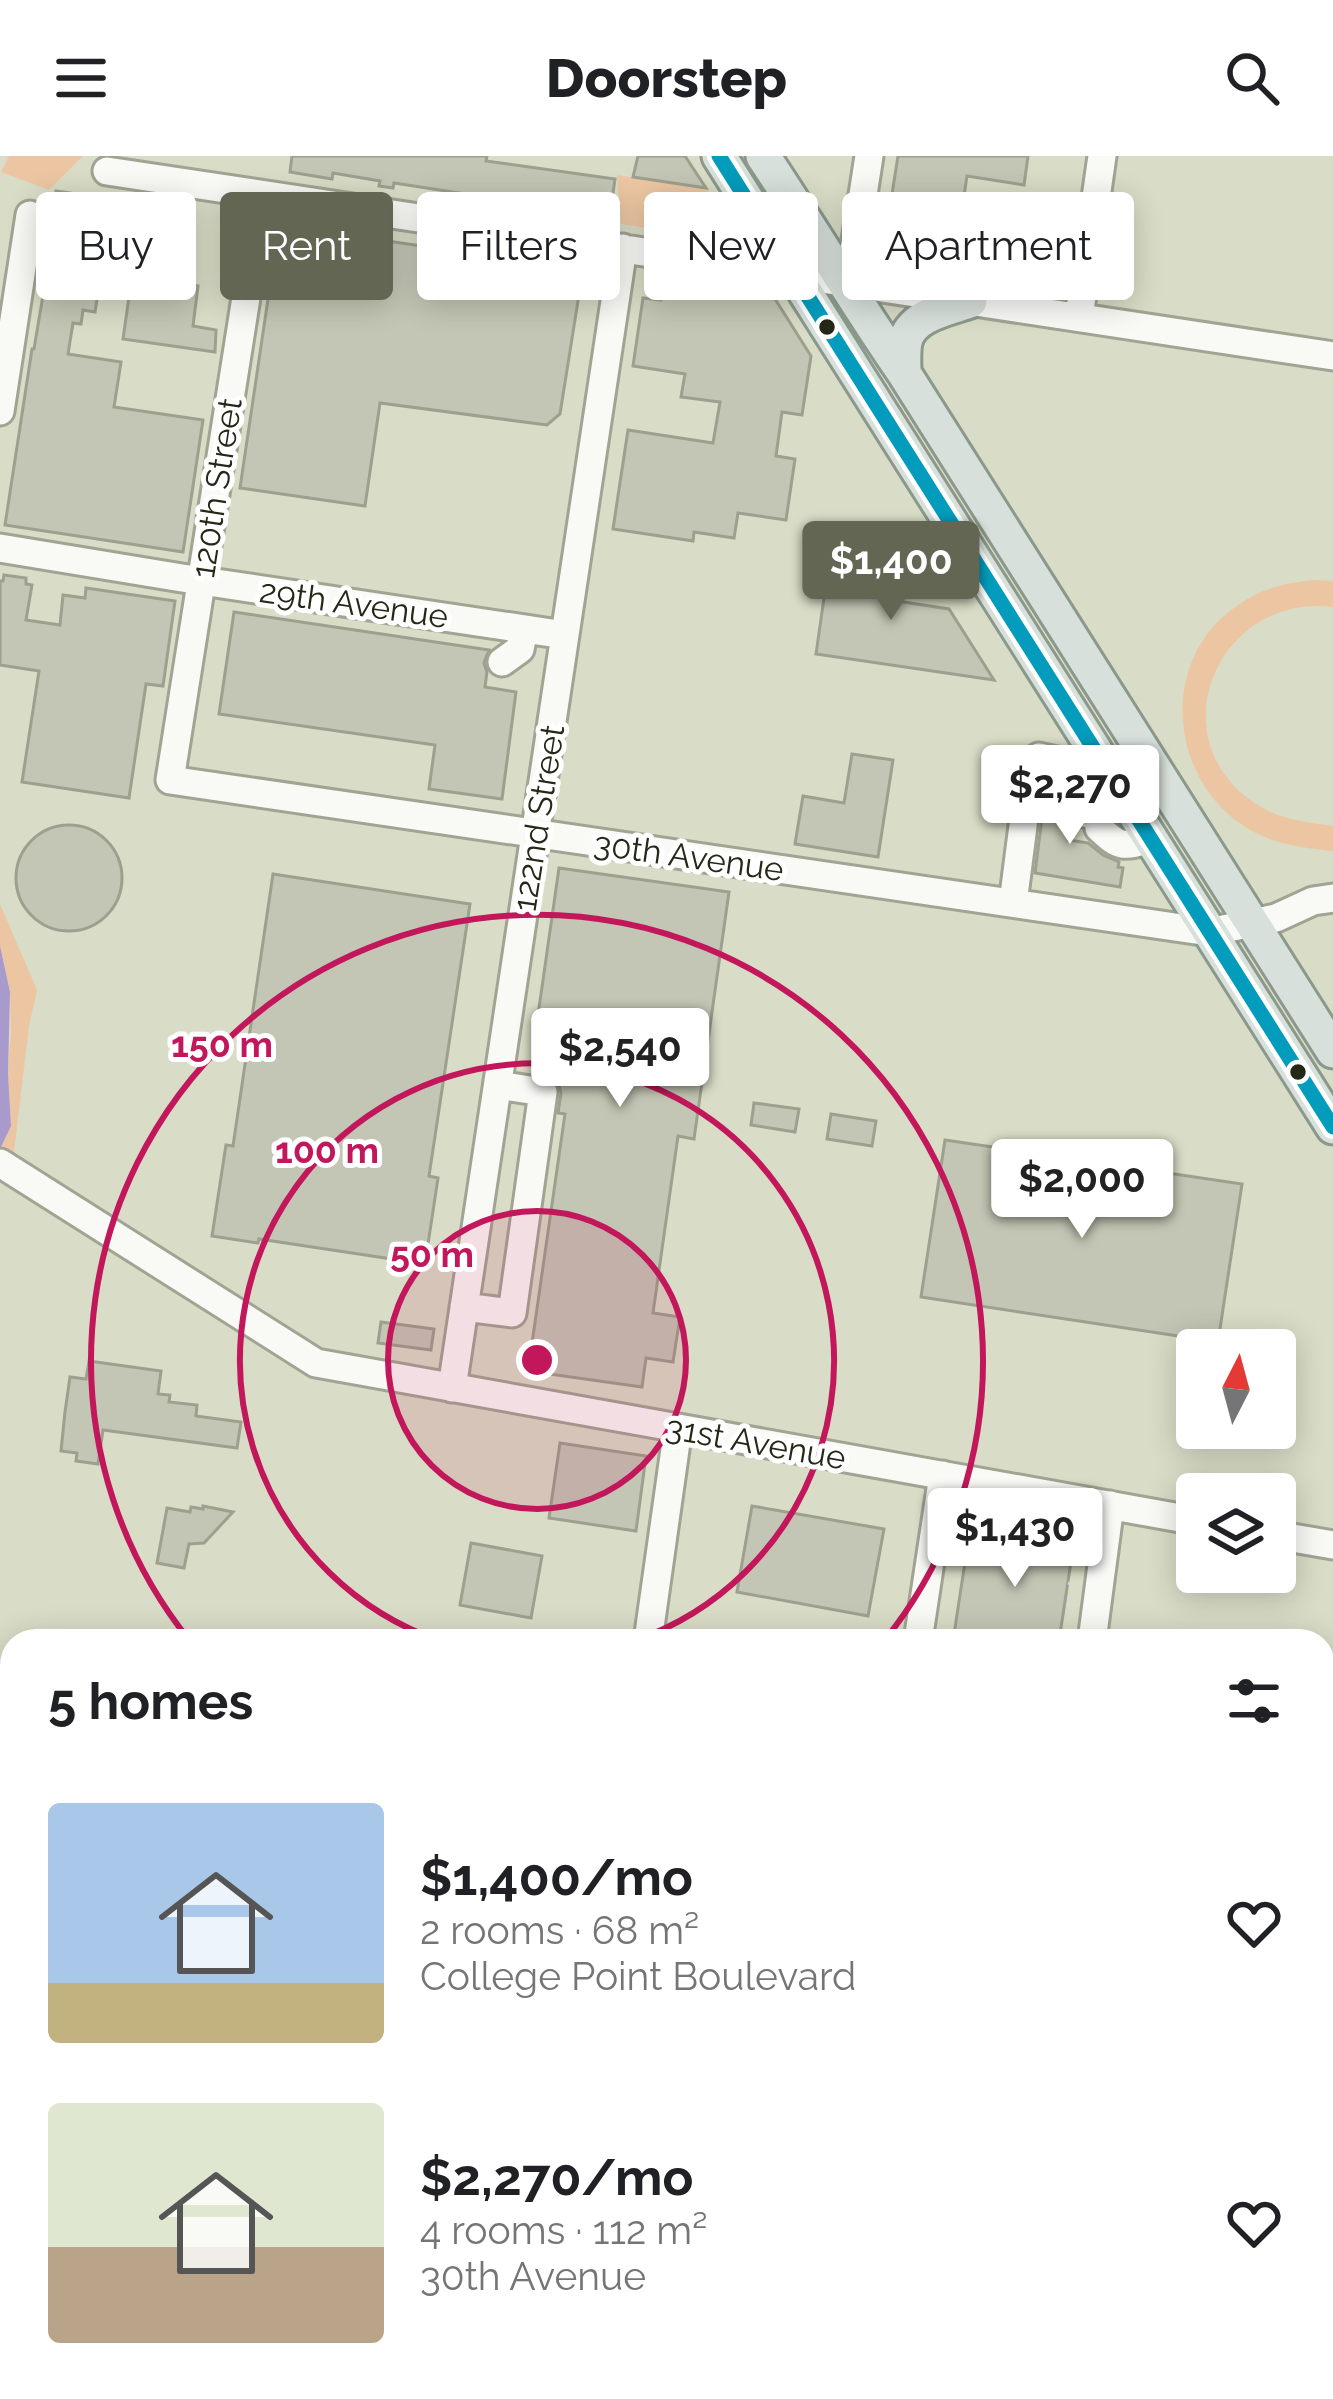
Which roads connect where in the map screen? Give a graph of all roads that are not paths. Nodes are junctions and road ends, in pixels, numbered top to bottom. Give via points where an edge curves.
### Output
1 (719, 156) edge
2 (764, 156) edge
3 (869, 156) edge
4 (1102, 156) edge
5 (106, 171) dead end
6 (237, 192) edge
7 (742, 192) edge
8 (863, 192) edge
9 (30, 215) dead end
10 (393, 216) edge
11 (623, 248) junction
12 (644, 251) edge
13 (842, 276) edge
14 (246, 300) edge
15 (809, 300) edge
16 (855, 300) edge
17 (963, 300) edge
18 (970, 301) junction
19 (1078, 317) junction
20 (1333, 356) edge
21 (904, 373) junction
22 (0, 411) edge
23 (0, 548) edge
24 (201, 581) junction
25 (524, 628) junction
26 (565, 634) junction
27 (502, 662) dead end
28 (1086, 764) junction
29 (170, 780) joint
30 (536, 833) junction
31 (1151, 839) junction
32 (1333, 898) edge
33 (1013, 903) junction
34 (1251, 922) junction
35 (1209, 932) junction
36 (1333, 1051) edge
37 (498, 1085) junction
38 (1333, 1127) edge
39 (0, 1163) edge
40 (464, 1307) junction
41 (452, 1388) junction
42 (678, 1429) junction
43 (943, 1475) junction
44 (1111, 1505) junction
45 (1176, 1517) edge
46 (1296, 1539) edge
47 (1333, 1545) edge
48 (649, 1629) edge
49 (920, 1629) edge
50 (1094, 1629) edge

1 - 7 main road
2 - 13 main road
3 - 8 street
4 - 19 street
5 - 6 street
9 - 22 street
10 - 11 street
11 - 12 street
11 - 26 street, 122nd Street
14 - 24 street, 120th Street
15 - 28 main road
16 - 21 main road
17 - 18 street
18 - 19 street
18 - 21 main road via 926,316 910,331
19 - 20 street
21 - 34 main road
23 - 24 street, 29th Avenue
24 - 25 street, 29th Avenue
24 - 29 street, 120th Street
25 - 26 street, 29th Avenue
25 - 27 street via 520,650
26 - 30 street, 122nd Street
28 - 31 main road
28 - 31 street via 1081,804 1093,821 1115,843
28 - 33 street via 1039,757 1031,764
29 - 30 street, 30th Avenue
30 - 33 street, 30th Avenue
30 - 37 street, 122nd Street
31 - 35 main road
32 - 34 street
33 - 35 street, 30th Avenue
34 - 35 street
34 - 36 main road
35 - 38 main road
37 - 40 street, 122nd Street
37 - 40 street via 543,1091 512,1313
39 - 41 street, 31st Avenue via 316,1364
40 - 41 street, 122nd Street
41 - 42 street, 31st Avenue
42 - 43 street, 31st Avenue
42 - 48 street
43 - 44 street, 31st Avenue
43 - 49 street
44 - 45 street, 31st Avenue
44 - 50 street
46 - 47 street

